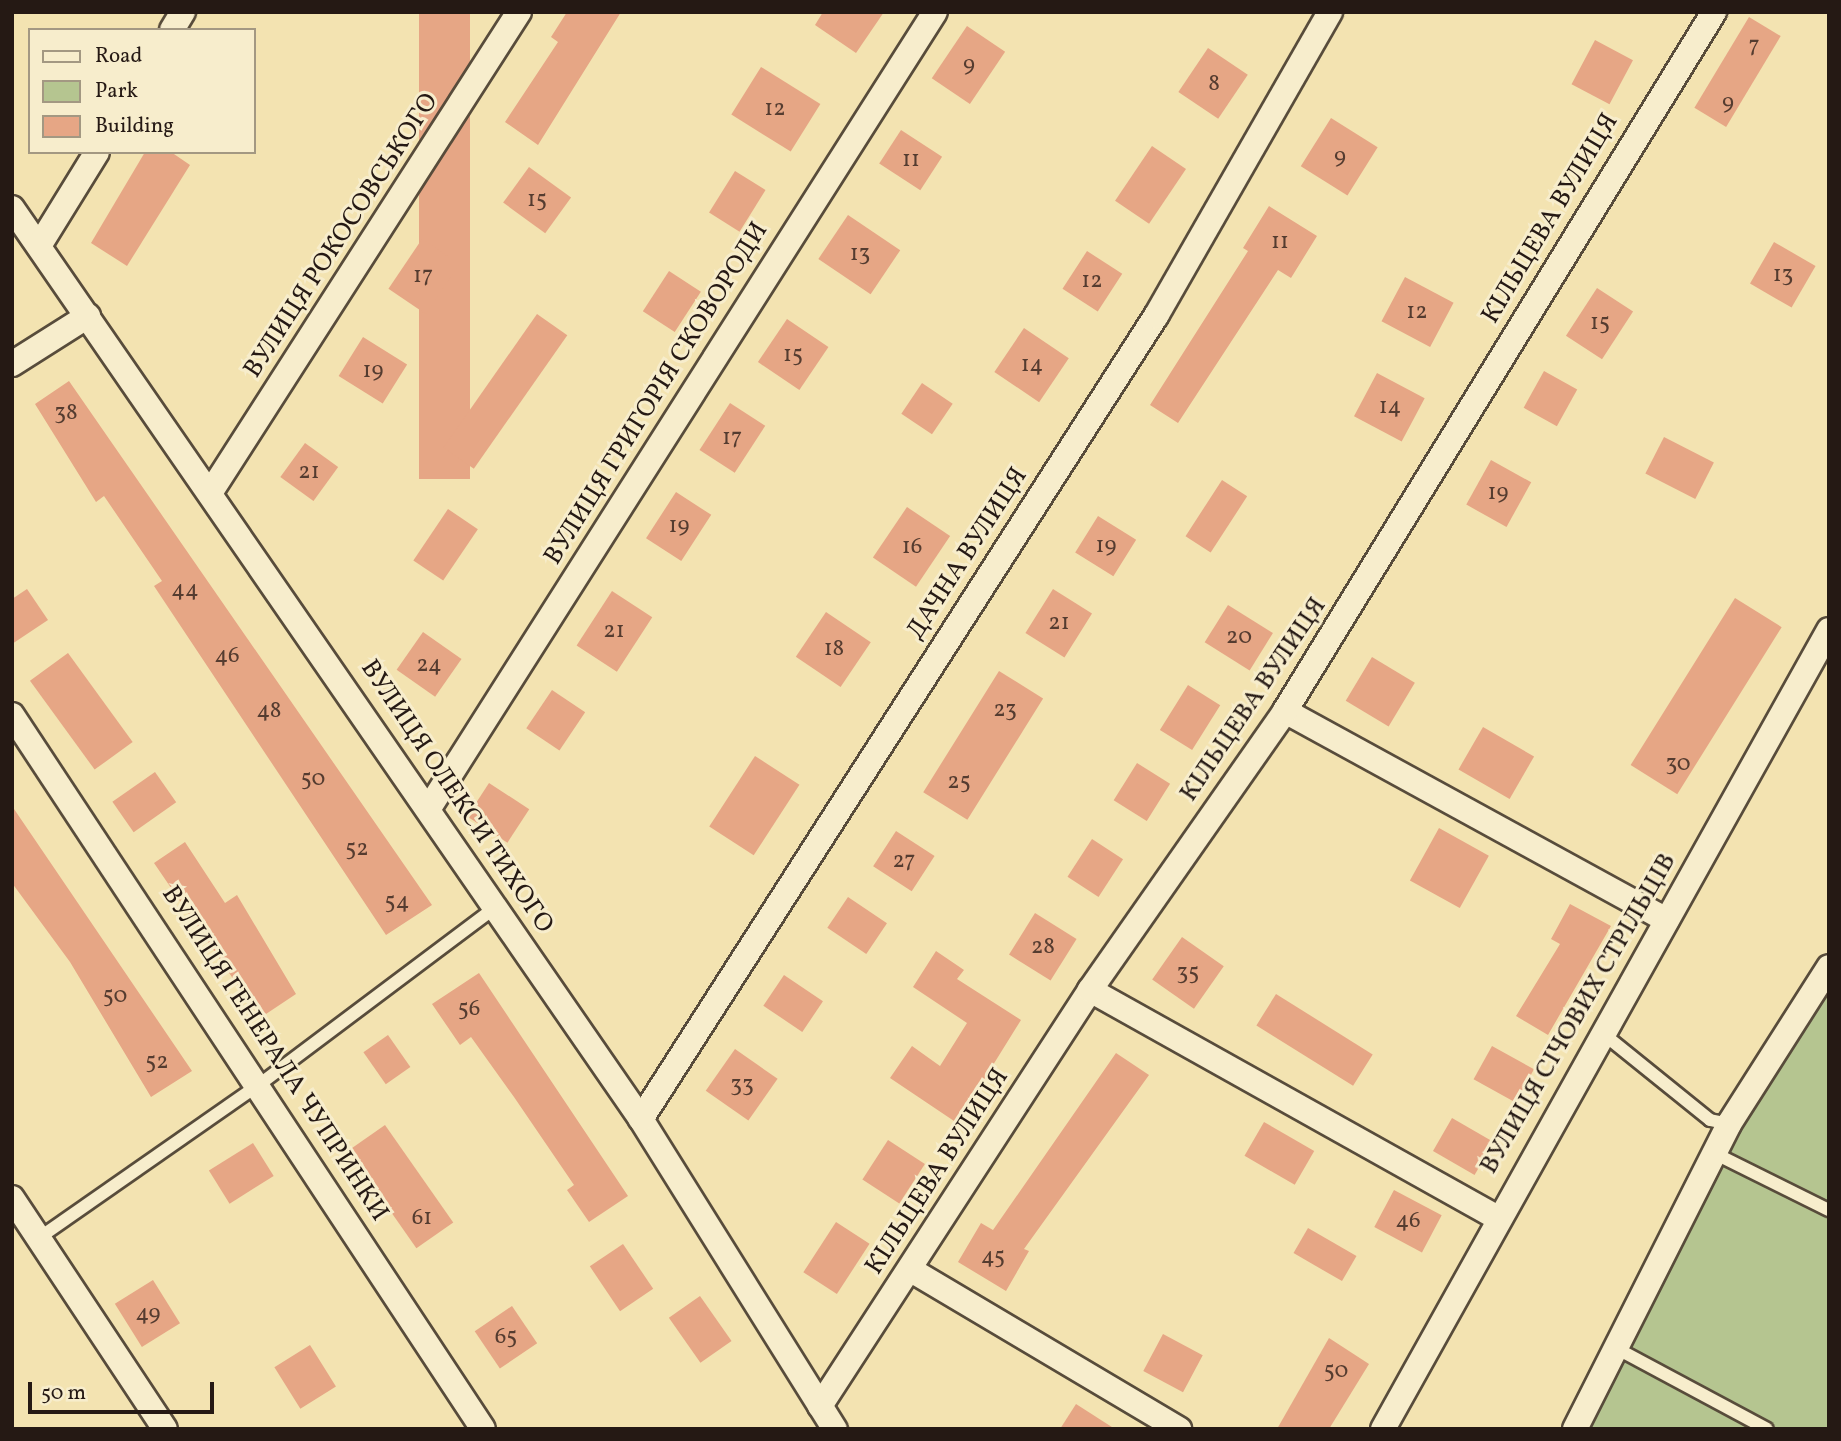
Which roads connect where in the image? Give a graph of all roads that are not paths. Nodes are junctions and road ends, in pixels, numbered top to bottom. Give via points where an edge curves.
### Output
1 (183, 12) edge
2 (519, 12) edge
3 (935, 12) edge
4 (1330, 12) edge
5 (1714, 12) edge
6 (173, 28) edge
7 (96, 154) edge
8 (12, 208) edge
9 (39, 246) junction
10 (88, 316) junction
11 (12, 364) edge
12 (212, 490) junction
13 (1829, 630) edge
14 (1286, 711) junction
15 (12, 715) edge
16 (429, 808) junction
17 (494, 908) junction
18 (1667, 920) junction
19 (1829, 967) edge
20 (1090, 990) junction
21 (1601, 1031) junction
22 (260, 1084) junction
23 (641, 1119) junction
24 (1729, 1124) junction
25 (1718, 1154) junction
26 (12, 1198) edge
27 (1829, 1210) edge
28 (1497, 1217) junction
29 (39, 1238) junction
30 (912, 1270) junction
31 (1616, 1348) junction
32 (820, 1406) junction
33 (166, 1429) edge
34 (483, 1429) edge
35 (835, 1429) edge
36 (1179, 1429) edge
37 (1383, 1429) edge
38 (1575, 1429) edge
39 (1767, 1429) edge

1 - 6 street
2 - 12 street, ВУЛИЦЯ РОКОСОВСЬКОГО
3 - 16 street, ВУЛИЦЯ ГРИГОРІЯ СКОВОРОДИ
4 - 23 street, ДАЧНА ВУЛИЦЯ via 1156,316
5 - 14 street, КІЛЬЦЕВА ВУЛИЦЯ
7 - 9 street
8 - 9 street, ВУЛИЦЯ ОЛЕКСИ ТИХОГО
9 - 10 street, ВУЛИЦЯ ОЛЕКСИ ТИХОГО
10 - 11 street
10 - 12 street, ВУЛИЦЯ ОЛЕКСИ ТИХОГО
12 - 16 street, ВУЛИЦЯ ОЛЕКСИ ТИХОГО
13 - 18 street, ВУЛИЦЯ СІЧОВИХ СТРІЛЬЦІВ
14 - 18 street
14 - 20 street, КІЛЬЦЕВА ВУЛИЦЯ
15 - 22 street, ВУЛИЦЯ ГЕНЕРАЛА ЧУПРИНКИ
16 - 17 street, ВУЛИЦЯ ОЛЕКСИ ТИХОГО
17 - 22 lane
17 - 23 street, ВУЛИЦЯ ОЛЕКСИ ТИХОГО
18 - 21 street, ВУЛИЦЯ СІЧОВИХ СТРІЛЬЦІВ
19 - 24 street
20 - 28 street
20 - 30 street, КІЛЬЦЕВА ВУЛИЦЯ
21 - 24 lane via 1710,1120
21 - 28 street, ВУЛИЦЯ СІЧОВИХ СТРІЛЬЦІВ
22 - 29 lane
22 - 34 street, ВУЛИЦЯ ГЕНЕРАЛА ЧУПРИНКИ
23 - 32 street, ВУЛИЦЯ ОЛЕКСИ ТИХОГО
24 - 25 street
25 - 27 lane
25 - 31 street
26 - 29 street
28 - 37 street, ВУЛИЦЯ СІЧОВИХ СТРІЛЬЦІВ
29 - 33 street
30 - 32 street, КІЛЬЦЕВА ВУЛИЦЯ
30 - 36 street
31 - 38 street
31 - 39 lane
32 - 35 street, ВУЛИЦЯ ОЛЕКСИ ТИХОГО

